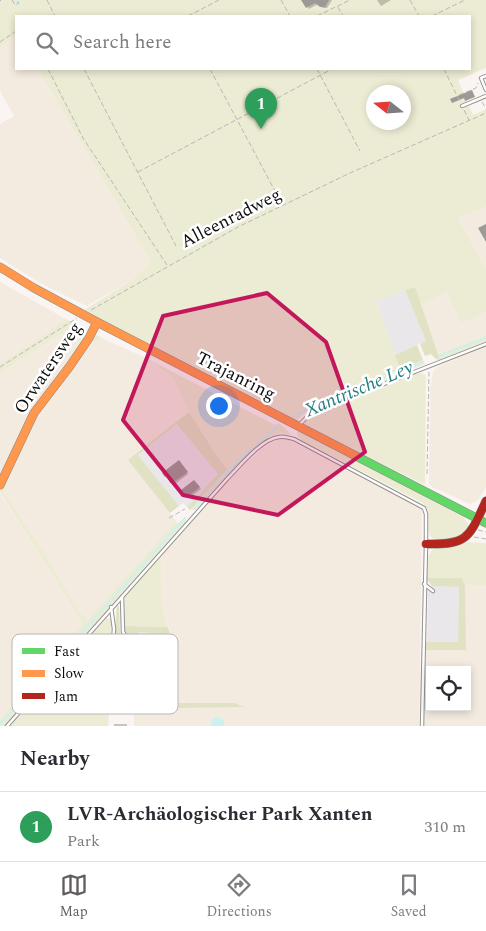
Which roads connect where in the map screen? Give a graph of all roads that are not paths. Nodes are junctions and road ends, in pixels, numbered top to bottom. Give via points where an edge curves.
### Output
1 (486, 76) edge
2 (486, 90) edge
3 (486, 96) edge
4 (462, 106) road end
5 (0, 267) edge
6 (97, 322) junction
7 (486, 344) edge
8 (300, 426) junction
9 (0, 485) edge
10 (486, 501) edge
11 (478, 518) junction
12 (486, 523) edge
13 (426, 544) junction
14 (424, 584) junction
15 (433, 591) dead end
16 (122, 595) junction
17 (111, 607) junction
18 (87, 634) edge
19 (114, 634) edge
20 (124, 634) edge
21 (17, 714) edge
22 (7, 726) edge
23 (422, 726) edge

1 - 2 lane via 481,78
3 - 4 lane
5 - 6 main road, Trajanring
6 - 8 main road, Trajanring
6 - 9 main road, Orwatersweg via 70,366 34,413
7 - 8 lane via 333,404 308,416
8 - 11 main road, Trajanring
10 - 11 main road
11 - 12 main road, Trajanring
11 - 13 main road via 463,541 451,545
13 - 14 lane
13 - 16 lane via 426,514 419,504 294,439 281,436 258,449 226,479
14 - 15 lane
14 - 23 lane
16 - 17 lane
16 - 20 lane
17 - 18 lane
17 - 19 lane
21 - 22 lane

